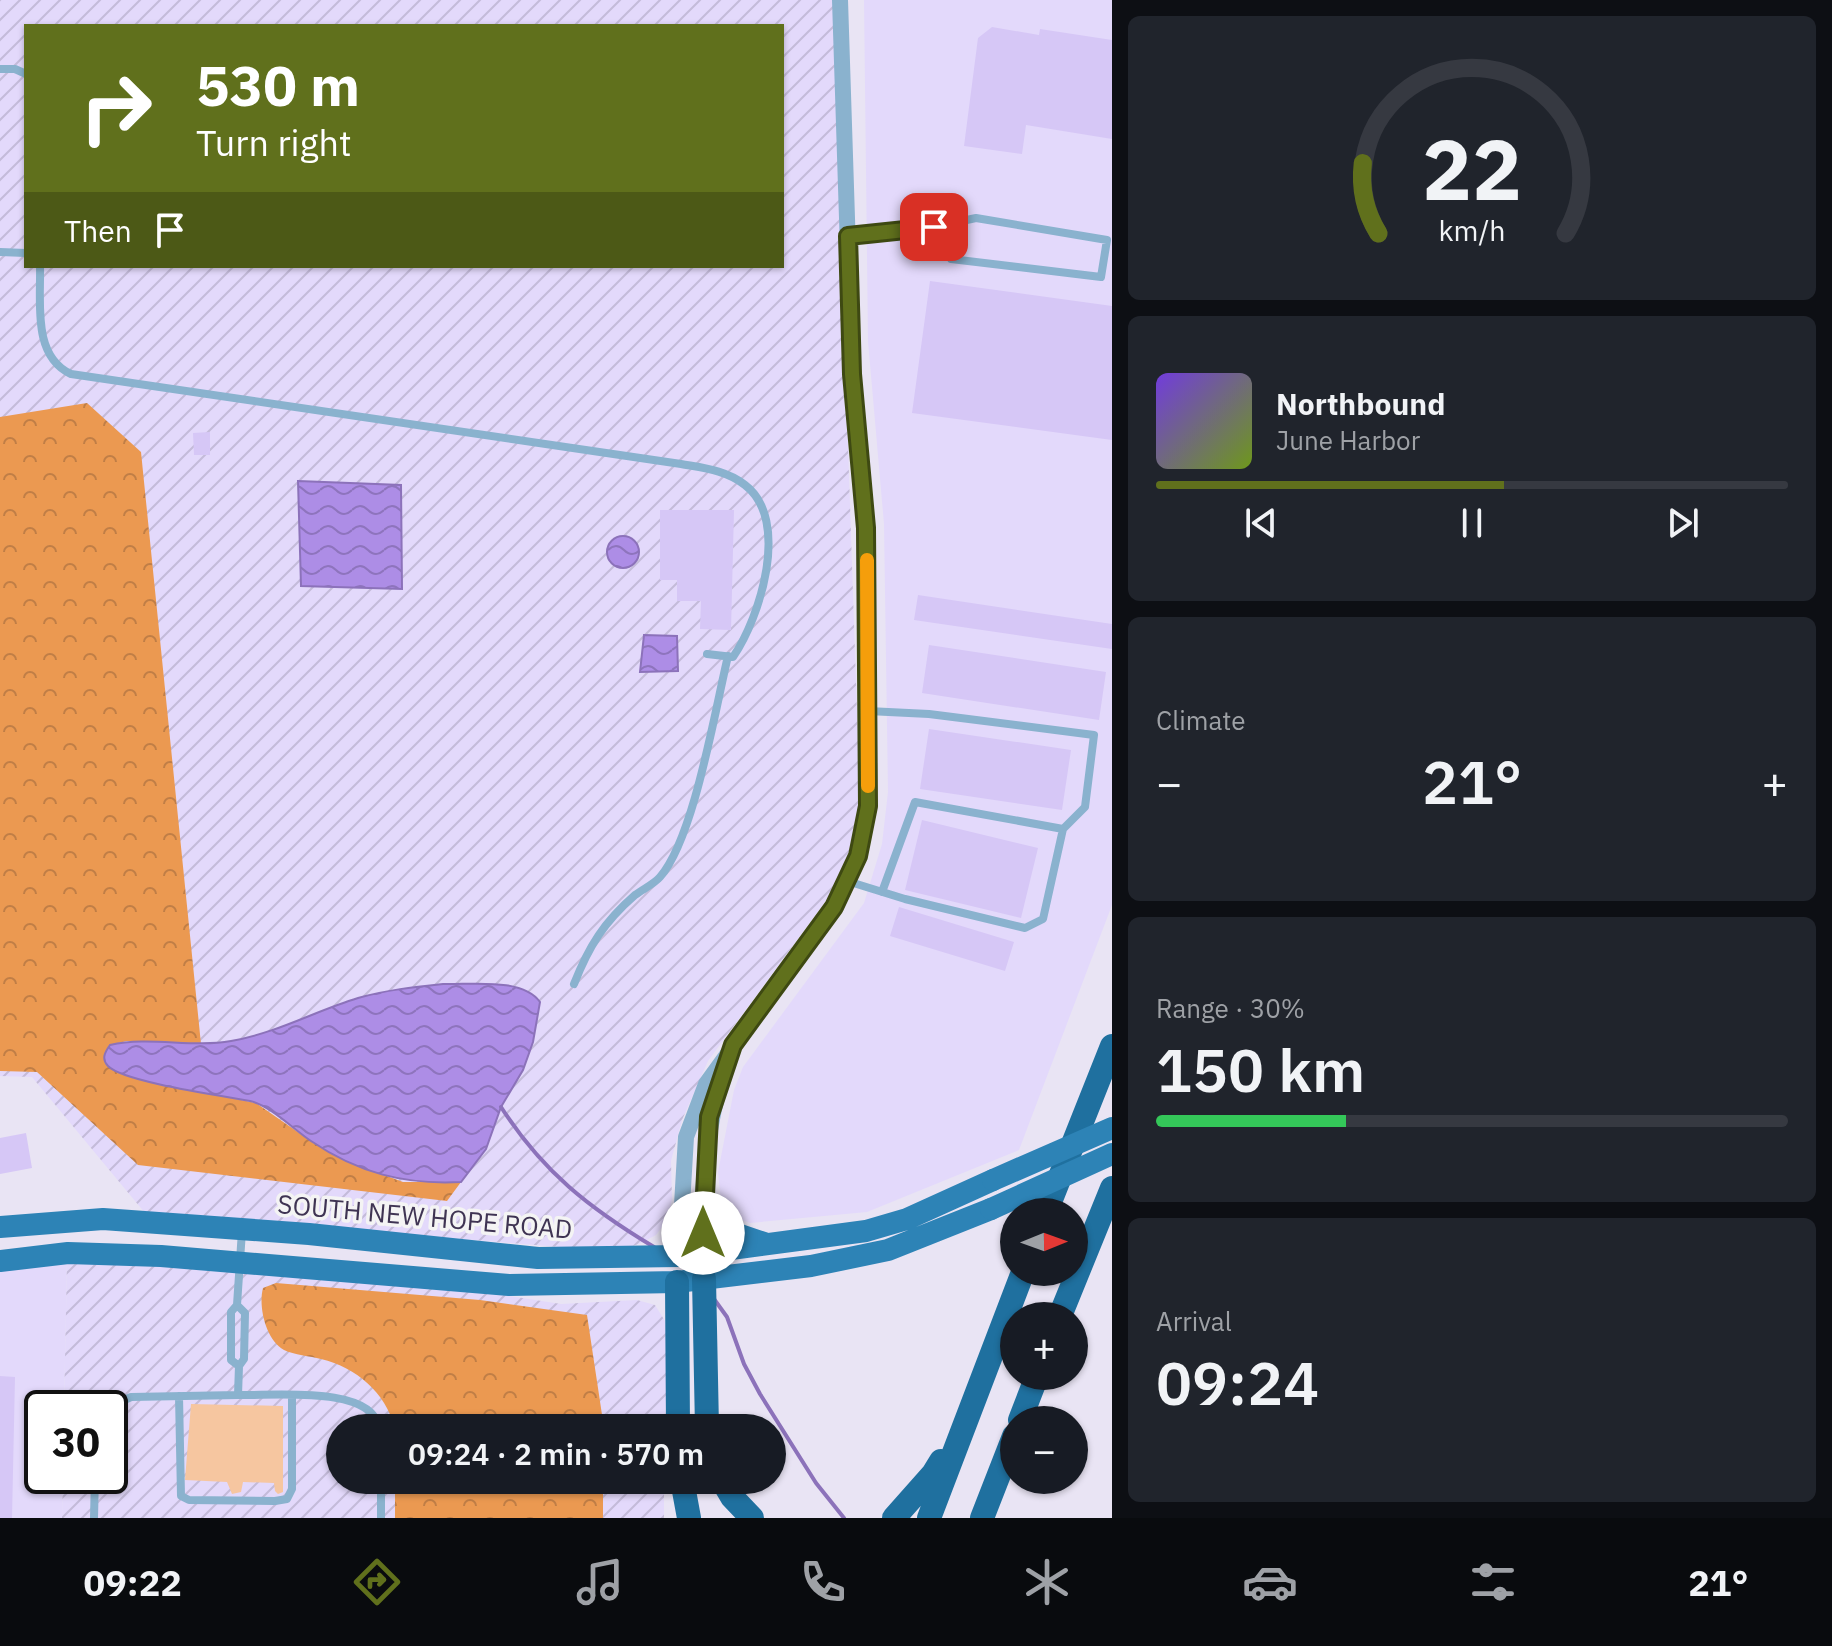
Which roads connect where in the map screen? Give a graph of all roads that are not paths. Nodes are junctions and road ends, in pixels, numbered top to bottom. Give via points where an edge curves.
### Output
1 (840, 0) edge
2 (0, 69) edge
3 (24, 73) edge
4 (934, 227) junction
5 (848, 236) junction
6 (0, 252) edge
7 (24, 253) edge
8 (40, 268) edge
9 (707, 654) dead end
10 (728, 656) junction
11 (868, 711) junction
12 (1063, 829) junction
13 (847, 881) junction
14 (882, 892) junction
15 (574, 984) dead end
16 (733, 1045) junction
17 (1112, 1046) edge
18 (1112, 1128) edge
19 (1112, 1154) edge
20 (1112, 1188) edge
21 (1052, 1198) edge
22 (702, 1205) junction
23 (1112, 1215) edge
24 (0, 1227) edge
25 (242, 1229) junction
26 (1112, 1232) edge
27 (769, 1245) junction
28 (703, 1253) junction
29 (679, 1256) junction
30 (0, 1261) edge
31 (240, 1263) junction
32 (704, 1279) junction
33 (677, 1282) junction
34 (1017, 1286) edge
35 (1066, 1302) edge
36 (237, 1305) junction
37 (239, 1366) junction
38 (238, 1395) junction
39 (179, 1396) junction
40 (292, 1397) junction
41 (128, 1398) edge
42 (968, 1410) junction
43 (372, 1414) edge
44 (678, 1414) edge
45 (707, 1414) edge
46 (1000, 1472) edge
47 (95, 1494) edge
48 (381, 1494) edge
49 (685, 1494) edge
50 (730, 1494) edge
51 (94, 1518) edge
52 (381, 1518) edge
53 (689, 1518) edge
54 (752, 1518) edge
55 (894, 1518) edge
56 (929, 1518) edge
57 (982, 1518) edge

1 - 5 street
2 - 3 lane
4 - 4 lane via 976,218 1107,240 1101,277 951,259
4 - 5 lane
5 - 11 street via 852,374 866,528
6 - 7 lane
8 - 10 lane via 46,350 56,367 71,374 722,472 747,486 769,531 765,575 748,635 733,657
9 - 10 lane
10 - 15 lane via 699,782 676,851 660,878 635,895 594,938
11 - 12 lane via 1094,735 1085,807
11 - 13 street via 868,806
12 - 14 lane via 915,802
12 - 14 lane via 1043,919 1025,928
13 - 14 lane
13 - 16 street via 834,907
16 - 22 street via 709,1117
16 - 29 street via 706,1084 686,1137
17 - 21 highway
18 - 27 main road, SOUTH NEW HOPE ROAD, bridge via 907,1219 866,1231
19 - 32 main road, bridge via 888,1250
20 - 35 highway
22 - 27 main road via 734,1233
22 - 28 street
23 - 26 highway
24 - 25 main road, SOUTH NEW HOPE ROAD via 103,1219
25 - 29 main road, SOUTH NEW HOPE ROAD via 538,1258
25 - 31 lane
27 - 28 main road, SOUTH NEW HOPE ROAD
28 - 29 main road, SOUTH NEW HOPE ROAD
28 - 32 main road
29 - 33 main road
30 - 31 main road via 68,1253
31 - 33 main road via 509,1285
31 - 36 lane
32 - 33 main road
32 - 45 highway
33 - 44 highway
34 - 42 highway
36 - 37 lane via 245,1313 244,1359
36 - 37 lane via 231,1312 231,1360
37 - 38 lane
38 - 39 lane
38 - 40 lane
39 - 40 lane via 181,1496 261,1501 287,1499 292,1489
39 - 41 lane
40 - 43 lane via 348,1398
42 - 55 highway via 933,1474
42 - 56 highway
46 - 57 highway
47 - 51 lane
48 - 52 lane
49 - 53 highway
50 - 54 highway

